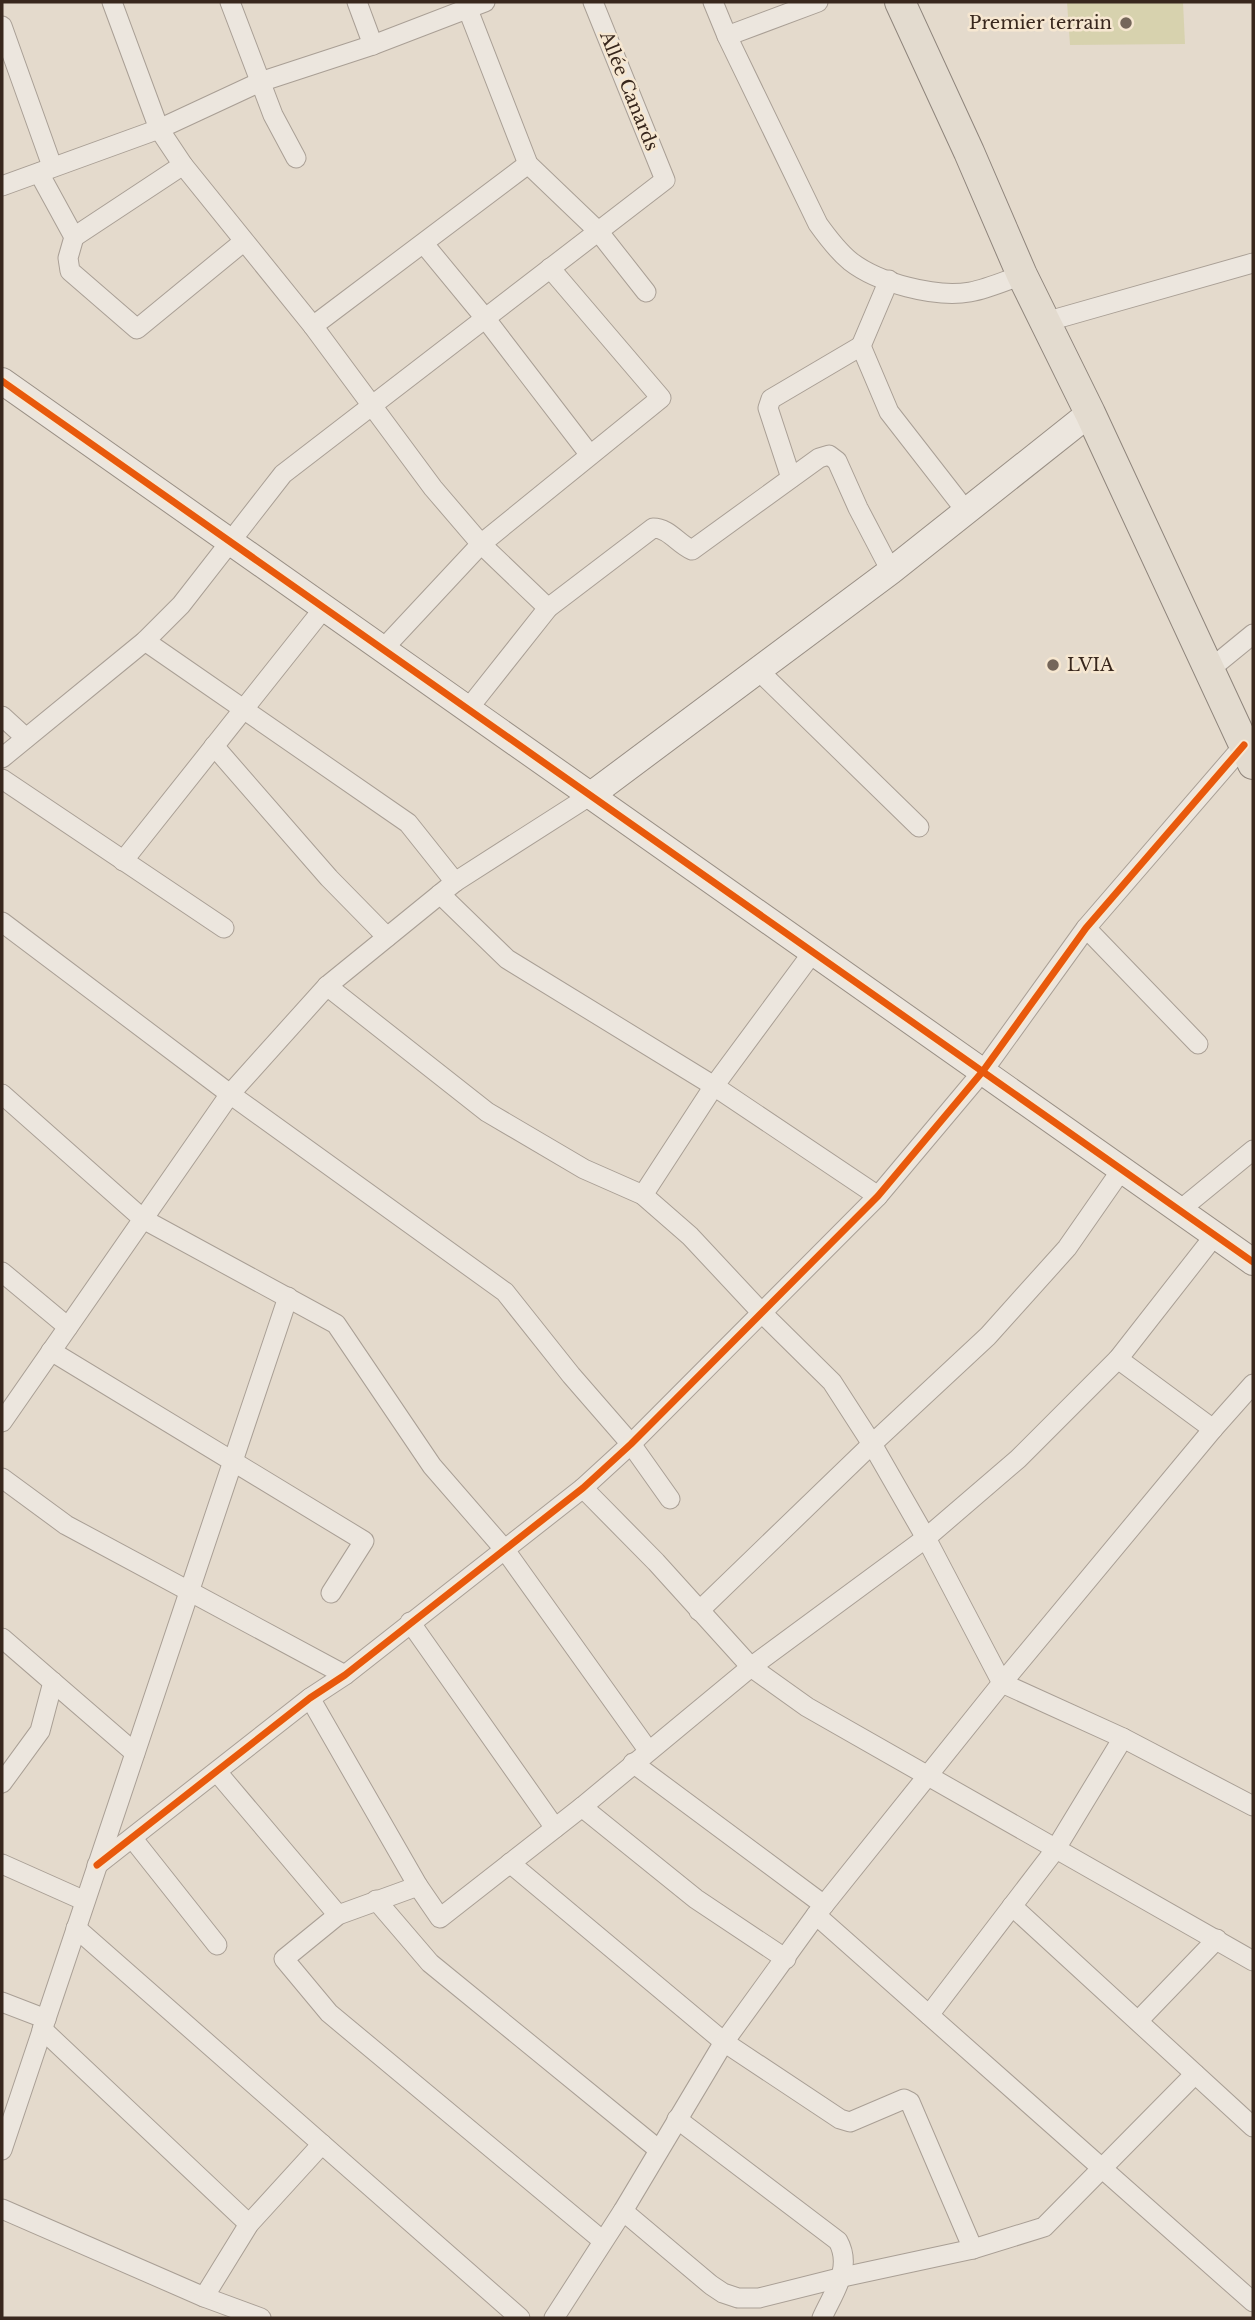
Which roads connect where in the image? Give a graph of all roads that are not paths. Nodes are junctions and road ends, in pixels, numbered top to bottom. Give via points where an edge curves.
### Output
1 (113, 2) edge
2 (230, 2) edge
3 (357, 2) edge
4 (593, 2) edge
5 (713, 2) edge
6 (818, 2) edge
7 (900, 2) edge
8 (473, 4) edge
9 (2, 26) edge
10 (727, 36) junction
11 (373, 45) junction
12 (260, 82) junction
13 (159, 129) junction
14 (296, 158) dead end
15 (528, 164) junction
16 (183, 165) junction
17 (46, 169) junction
18 (2, 186) edge
19 (598, 231) junction
20 (74, 237) junction
21 (243, 242) junction
22 (424, 244) junction
23 (1253, 263) edge
24 (550, 268) junction
25 (1022, 275) junction
26 (889, 280) junction
27 (646, 292) dead end
28 (485, 318) junction
29 (1045, 322) junction
30 (313, 326) junction
31 (861, 346) junction
32 (2, 381) edge
33 (372, 405) junction
34 (1090, 413) junction
35 (590, 455) junction
36 (790, 478) junction
37 (966, 511) junction
38 (230, 541) junction
39 (481, 544) junction
40 (891, 571) junction
41 (324, 608) junction
42 (548, 608) junction
43 (1253, 634) edge
44 (145, 641) junction
45 (383, 649) junction
46 (1209, 670) junction
47 (759, 671) junction
48 (468, 709) junction
49 (243, 710) junction
50 (2, 716) edge
51 (26, 738) junction
52 (214, 746) junction
53 (1248, 754) edge
54 (2, 758) edge
55 (2, 779) edge
56 (591, 796) junction
57 (919, 827) dead end
58 (123, 860) junction
59 (447, 888) junction
60 (2, 922) edge
61 (224, 928) dead end
62 (1086, 929) junction
63 (387, 937) junction
64 (813, 952) junction
65 (327, 986) junction
66 (1198, 1044) dead end
67 (983, 1071) junction
68 (714, 1086) junction
69 (2, 1094) edge
70 (230, 1094) junction
71 (1253, 1150) edge
72 (1122, 1169) junction
73 (643, 1195) junction
74 (878, 1196) junction
75 (1180, 1210) junction
76 (143, 1219) junction
77 (1215, 1235) junction
78 (1253, 1262) edge
79 (2, 1272) edge
80 (288, 1297) junction
81 (762, 1313) junction
82 (68, 1327) junction
83 (51, 1351) junction
84 (1118, 1359) junction
85 (1253, 1384) edge
86 (2, 1422) edge
87 (1213, 1429) junction
88 (631, 1444) junction
89 (872, 1444) junction
90 (233, 1463) junction
91 (2, 1478) edge
92 (583, 1488) junction
93 (670, 1499) dead end
94 (926, 1538) junction
95 (505, 1550) junction
96 (189, 1592) junction
97 (331, 1593) dead end
98 (698, 1611) junction
99 (410, 1622) junction
100 (2, 1638) edge
101 (751, 1667) junction
102 (345, 1675) junction
103 (53, 1682) junction
104 (1002, 1683) junction
105 (310, 1698) junction
106 (1122, 1738) junction
107 (649, 1750) junction
108 (135, 1753) junction
109 (633, 1763) junction
110 (217, 1772) junction
111 (926, 1776) junction
112 (2, 1783) edge
113 (1253, 1806) edge
114 (582, 1807) junction
115 (555, 1828) junction
116 (133, 1839) junction
117 (1055, 1850) junction
118 (510, 1863) junction
119 (2, 1864) edge
120 (97, 1865) junction
121 (418, 1886) junction
122 (376, 1900) junction
123 (85, 1901) junction
124 (1012, 1906) junction
125 (820, 1910) junction
126 (338, 1914) junction
127 (76, 1928) junction
128 (1217, 1939) junction
129 (217, 1945) dead end
130 (786, 1959) junction
131 (1253, 1961) edge
132 (2, 2002) edge
133 (929, 2015) junction
134 (1138, 2021) junction
135 (44, 2024) junction
136 (724, 2042) junction
137 (1195, 2074) junction
138 (677, 2119) junction
139 (1253, 2127) edge
140 (4, 2138) edge
141 (322, 2144) junction
142 (659, 2150) junction
143 (1102, 2168) junction
144 (2, 2208) edge
145 (623, 2211) junction
146 (249, 2224) junction
147 (603, 2241) junction
148 (973, 2249) junction
149 (843, 2277) junction
150 (204, 2297) junction
151 (1253, 2302) edge
152 (261, 2318) edge
153 (520, 2318) edge
154 (554, 2318) edge
155 (822, 2318) edge

1 - 13 street
2 - 12 street
3 - 11 street
4 - 19 street, Allée Canards via 664,180
5 - 10 street
6 - 10 street
7 - 25 main road
8 - 11 street
8 - 15 street
9 - 17 street
10 - 26 street via 818,224 852,262
11 - 12 street
12 - 13 street
12 - 14 street
13 - 16 street
13 - 17 street
15 - 19 street
15 - 22 street
16 - 20 street
16 - 21 street
17 - 18 street
17 - 20 street
19 - 24 street
19 - 27 street
20 - 21 street via 68,258 70,271 137,329
21 - 30 street
22 - 28 street
22 - 30 street
23 - 29 street
24 - 28 street
24 - 35 street via 661,398
25 - 26 street via 972,292 946,294
25 - 29 main road
26 - 31 street
28 - 33 street
28 - 35 street
29 - 34 main road
30 - 33 street
31 - 36 street via 771,399 768,408
31 - 37 street via 889,412
32 - 38 street
33 - 38 street via 283,474
33 - 39 street
34 - 37 street
34 - 46 main road
35 - 39 street
36 - 40 street via 819,458 829,455 837,461
36 - 42 street via 692,550 669,533 653,528
37 - 40 street
38 - 41 street
38 - 44 street via 181,605
39 - 42 street
39 - 45 street
40 - 47 street
41 - 45 street
41 - 49 street
42 - 48 street
43 - 46 street
44 - 49 street
44 - 51 street
45 - 48 street
46 - 53 main road
47 - 56 street
47 - 57 street
48 - 56 street
49 - 52 street
49 - 59 street via 408,823
50 - 51 street
51 - 54 street
52 - 58 street
52 - 63 street
53 - 62 street
55 - 58 street
56 - 59 street
56 - 64 street
58 - 61 street
59 - 63 street
59 - 68 street via 507,958
60 - 70 street
62 - 66 street
62 - 67 street
63 - 65 street
64 - 67 street
64 - 68 street
65 - 70 street
65 - 73 street via 487,1112 584,1169
67 - 72 street
67 - 74 street
68 - 73 street
68 - 74 street
69 - 76 street
70 - 76 street
70 - 88 street via 505,1292
71 - 75 street
72 - 75 street
72 - 89 street via 1068,1248 988,1336
73 - 81 street via 690,1236
74 - 81 street
75 - 77 street
76 - 80 street
76 - 82 street
77 - 78 street
77 - 84 street
79 - 82 street
80 - 90 street
80 - 95 street via 336,1324 432,1466
81 - 88 street
81 - 89 street via 832,1382
82 - 83 street
83 - 86 street
83 - 90 street
84 - 87 street
84 - 94 street via 1018,1459
85 - 87 street
87 - 104 street
88 - 92 street
88 - 93 street
89 - 94 street
89 - 98 street
90 - 96 street
90 - 97 street via 364,1541
91 - 96 street via 65,1525
92 - 95 street
92 - 98 street
94 - 101 street
94 - 104 street
95 - 99 street
95 - 107 street
96 - 102 street
96 - 108 street
98 - 101 street
99 - 102 street
99 - 115 street
100 - 103 street
101 - 107 street
101 - 111 street via 807,1707
102 - 105 street
103 - 108 street
103 - 112 street via 40,1731
104 - 106 street
104 - 111 street
105 - 110 street
105 - 121 street
106 - 113 street
106 - 117 street
107 - 109 street
108 - 120 street
109 - 114 street
109 - 125 street
110 - 116 street
110 - 126 street
111 - 117 street
111 - 125 street
114 - 115 street
114 - 130 street via 696,1899
115 - 118 street
116 - 120 street
116 - 129 street
117 - 124 street
117 - 128 street
118 - 121 street via 440,1918
118 - 136 street
119 - 123 street
120 - 123 street
121 - 122 street
122 - 126 street
122 - 142 street via 430,1963
123 - 127 street
124 - 133 street
124 - 134 street
125 - 130 street
125 - 133 street
126 - 147 street via 284,1959 329,2013
127 - 135 street
127 - 141 street
128 - 131 street
128 - 134 street
130 - 136 street
132 - 135 street
133 - 143 street
134 - 137 street
135 - 140 street
135 - 146 street
136 - 138 street
136 - 148 street via 840,2119 850,2122 900,2100 910,2102
137 - 139 street
137 - 143 street
138 - 142 street
138 - 149 street via 838,2241 843,2250
141 - 146 street
141 - 153 street
142 - 145 street
143 - 148 street via 1044,2227
143 - 151 street
144 - 150 street
145 - 147 street
145 - 149 street via 712,2285 738,2298 759,2298
146 - 150 street
147 - 154 street
148 - 149 street
149 - 155 street
150 - 152 street

